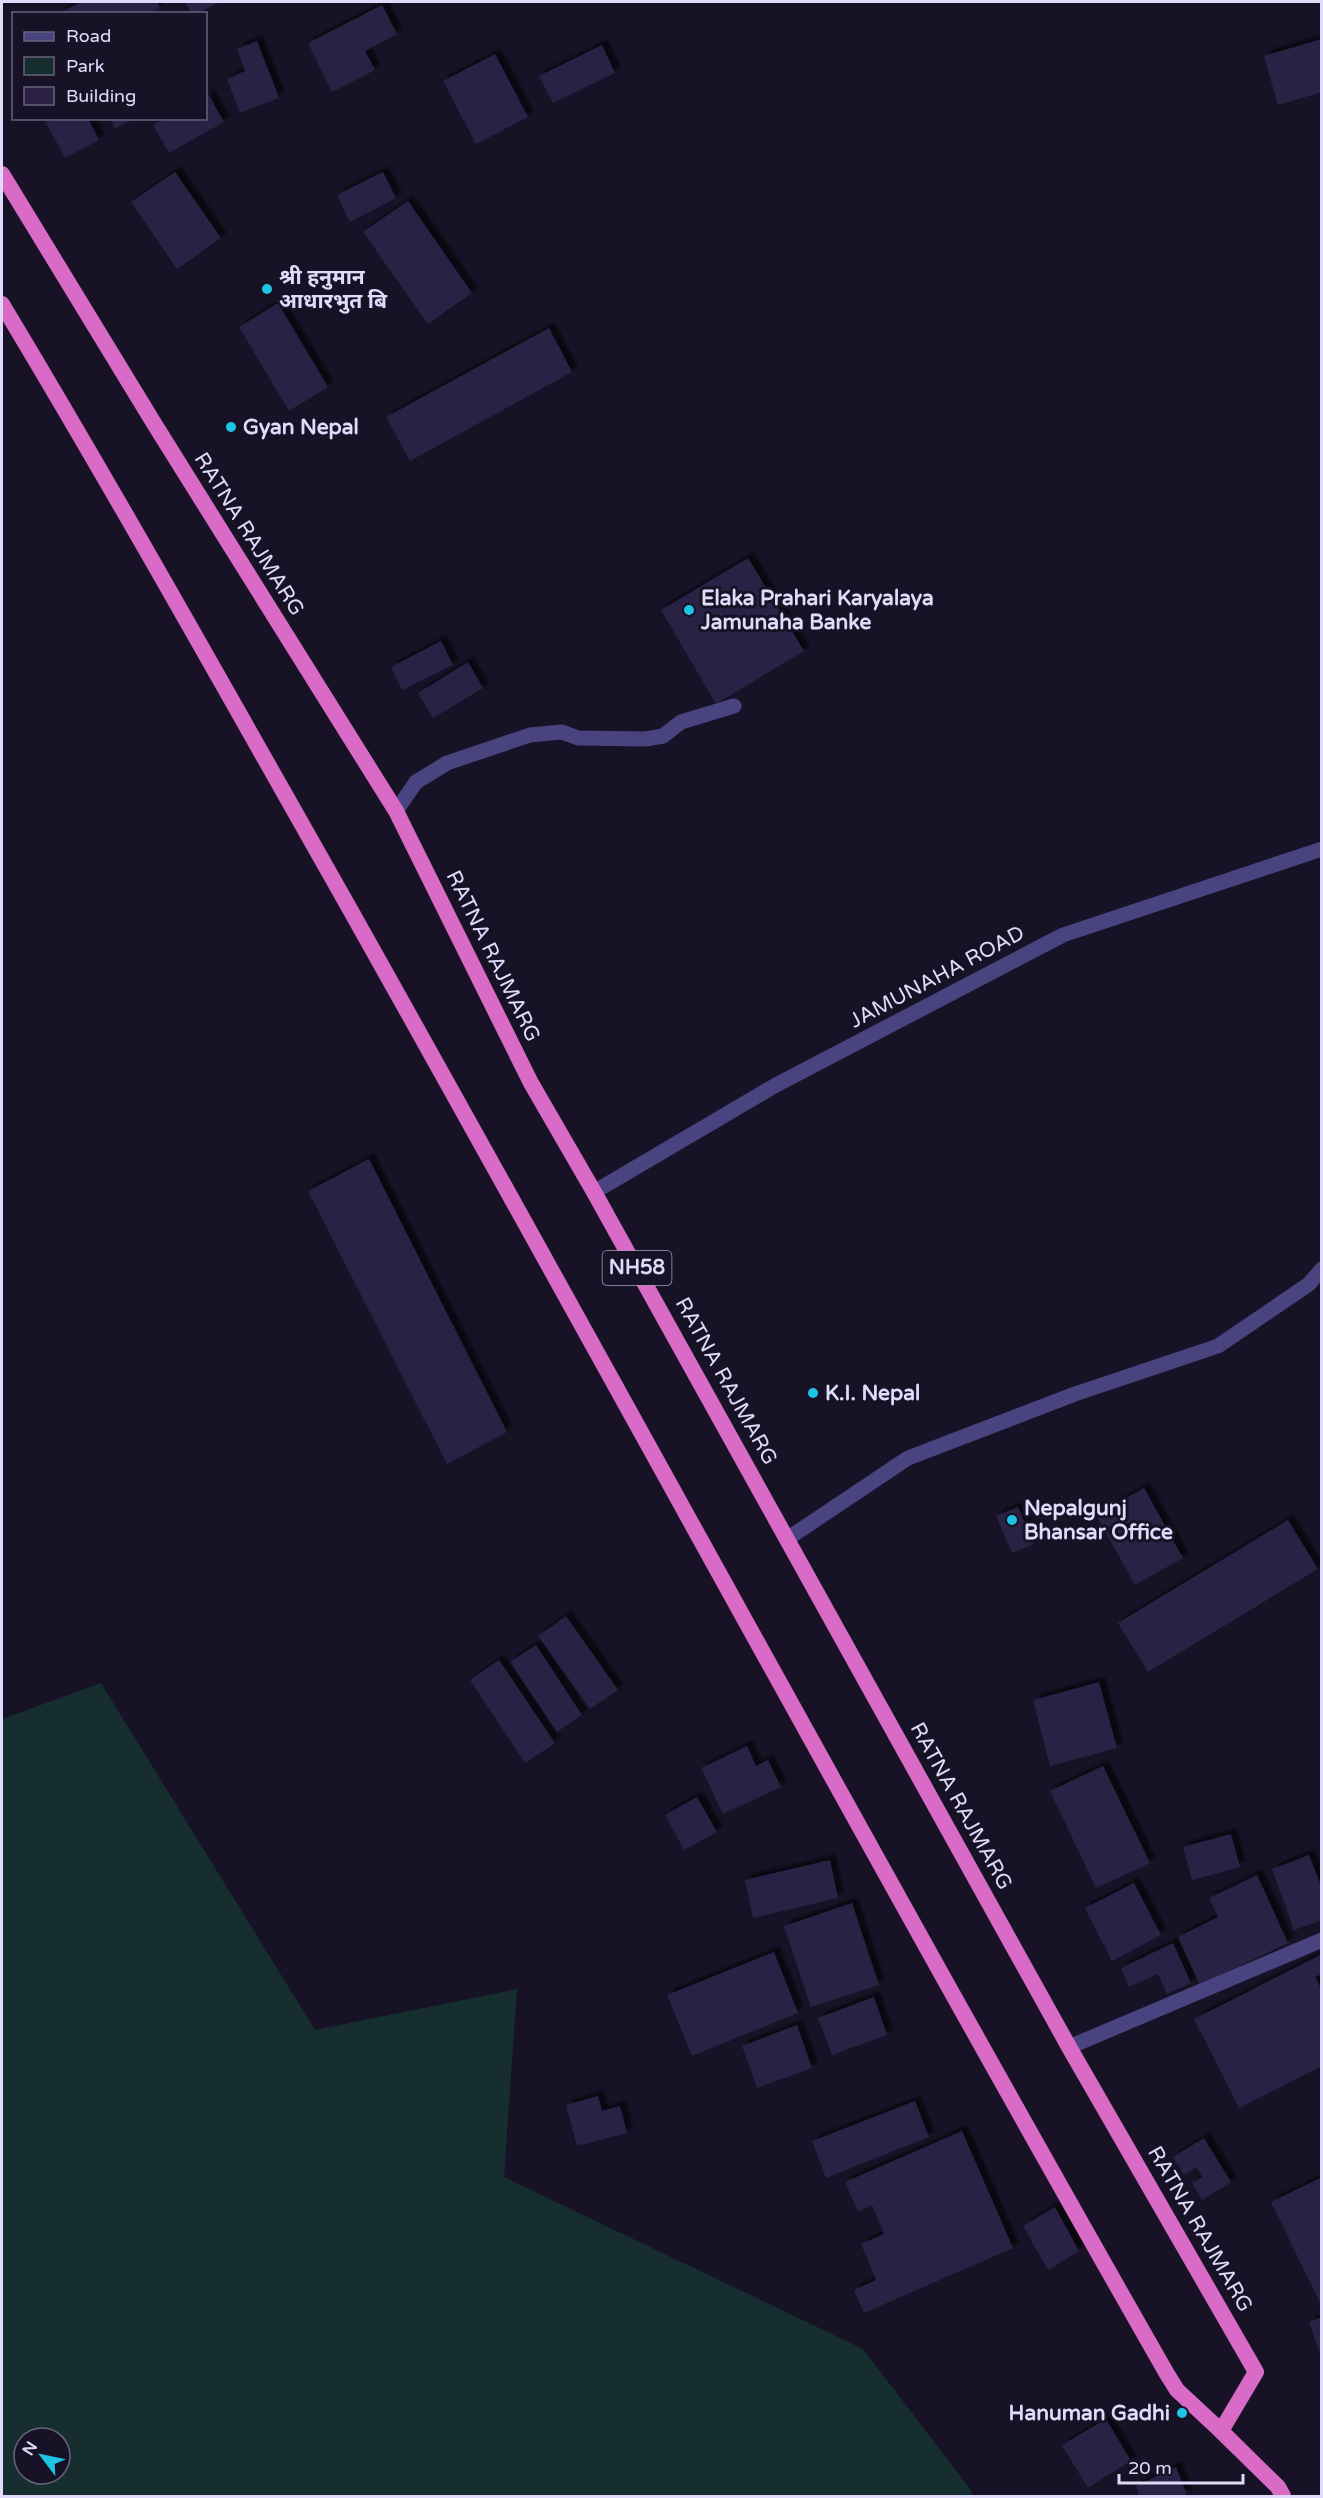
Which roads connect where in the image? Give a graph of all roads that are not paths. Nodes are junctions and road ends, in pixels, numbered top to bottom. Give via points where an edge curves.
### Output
1 (2, 174) edge
2 (2, 304) edge
3 (734, 706) dead end
4 (396, 811) junction
5 (1322, 849) edge
6 (594, 1191) junction
7 (1322, 1269) edge
8 (787, 1539) junction
9 (1322, 1940) edge
10 (1069, 2047) junction
11 (1221, 2431) junction
12 (1280, 2492) edge

1 - 4 highway, RATNA RAJMARG / NH58
2 - 11 highway via 103,473 515,1203 975,2037 1155,2354 1177,2390
3 - 4 street via 681,722 663,736 646,739 578,738 562,732 530,735 447,763 416,782
4 - 6 highway, RATNA RAJMARG / NH58 via 531,1083
5 - 6 street, JAMUNAHA ROAD via 1063,935 776,1085
6 - 8 highway, RATNA RAJMARG / NH58
7 - 8 street via 1309,1284 1218,1346 1075,1394 908,1458
8 - 10 highway, RATNA RAJMARG / NH58
9 - 10 street
10 - 11 highway, RATNA RAJMARG / NH58 via 1256,2372
11 - 12 highway

